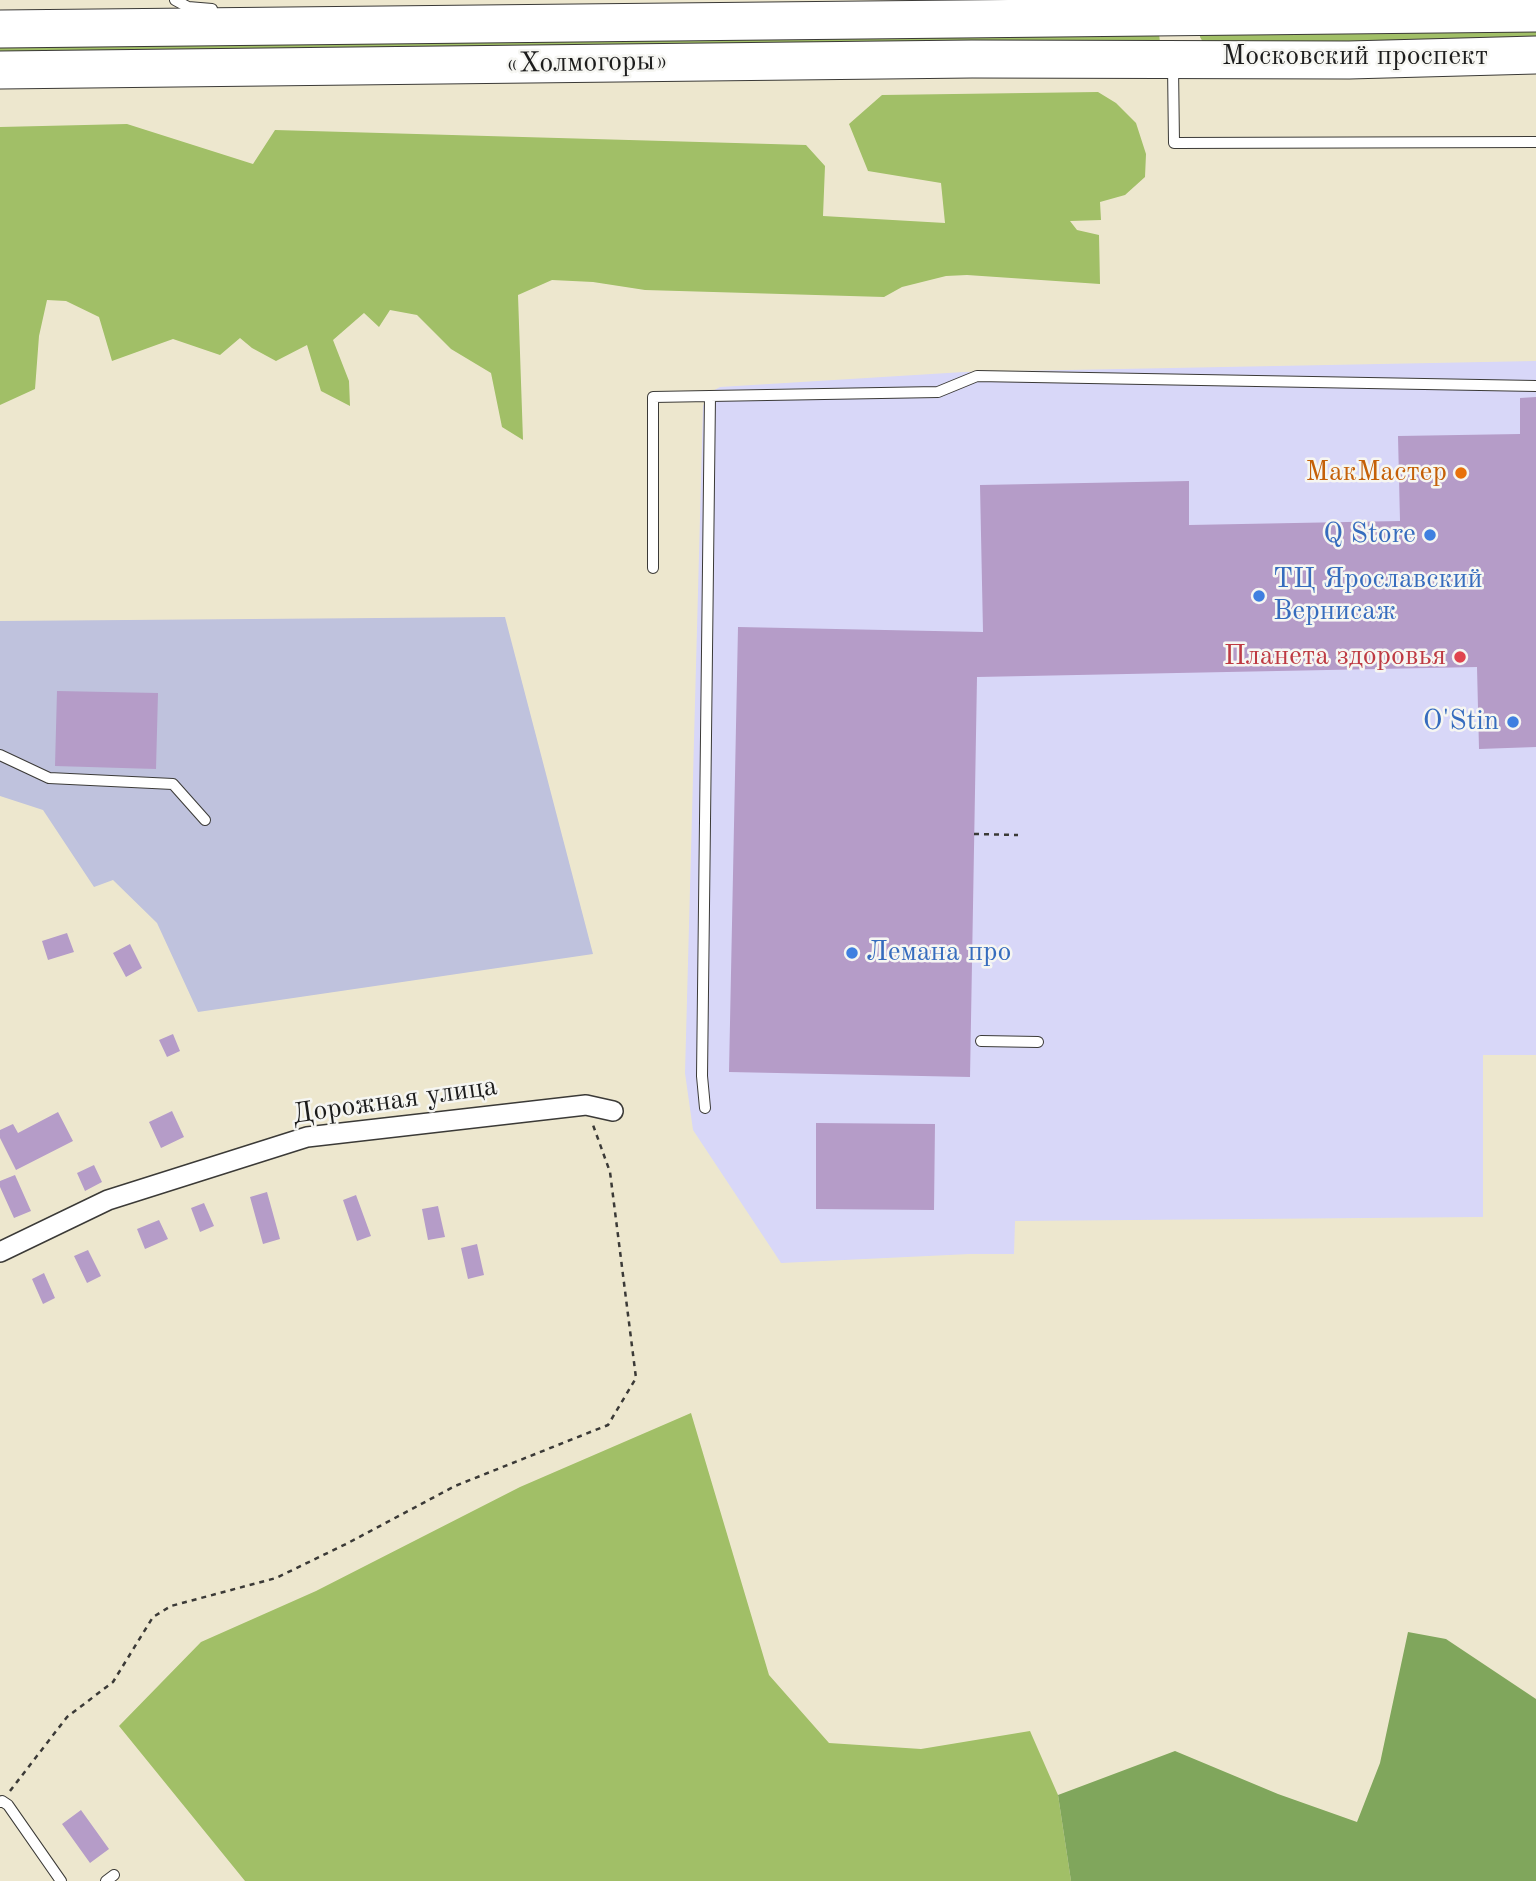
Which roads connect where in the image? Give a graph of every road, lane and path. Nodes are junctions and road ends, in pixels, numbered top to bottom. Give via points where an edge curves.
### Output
1 (175, 0) edge
2 (1168, 8) edge
3 (227, 10) dead end
4 (1536, 13) edge
5 (0, 29) edge
6 (1536, 55) edge
7 (1173, 58) junction
8 (0, 70) edge
9 (1536, 142) edge
10 (1536, 386) edge
11 (710, 396) junction
12 (653, 568) dead end
13 (0, 755) edge
14 (205, 820) dead end
15 (974, 834) dead end
16 (1018, 835) dead end
17 (981, 1041) dead end
18 (1038, 1042) dead end
19 (586, 1105) junction
20 (705, 1108) dead end
21 (612, 1111) dead end
22 (0, 1252) edge
23 (1, 1802) edge
24 (61, 1881) edge

1 - 3 lane via 188,7
2 - 4 highway, Московский проспект
2 - 5 highway, «Холмогоры»
2 - 7 street
6 - 7 highway, Московский проспект
7 - 8 highway, «Холмогоры»
7 - 9 lane via 1174,143
10 - 11 lane via 977,376 938,392
11 - 12 lane via 653,397
11 - 20 lane
13 - 14 lane via 49,778 173,784
15 - 16 path
17 - 18 lane
19 - 21 street, Дорожная улица
19 - 22 street, Дорожная улица via 307,1137 108,1200
19 - 23 path via 610,1172 636,1378 608,1425 455,1486 276,1578 171,1606 153,1617 113,1682 67,1717
23 - 24 lane via 8,1805

